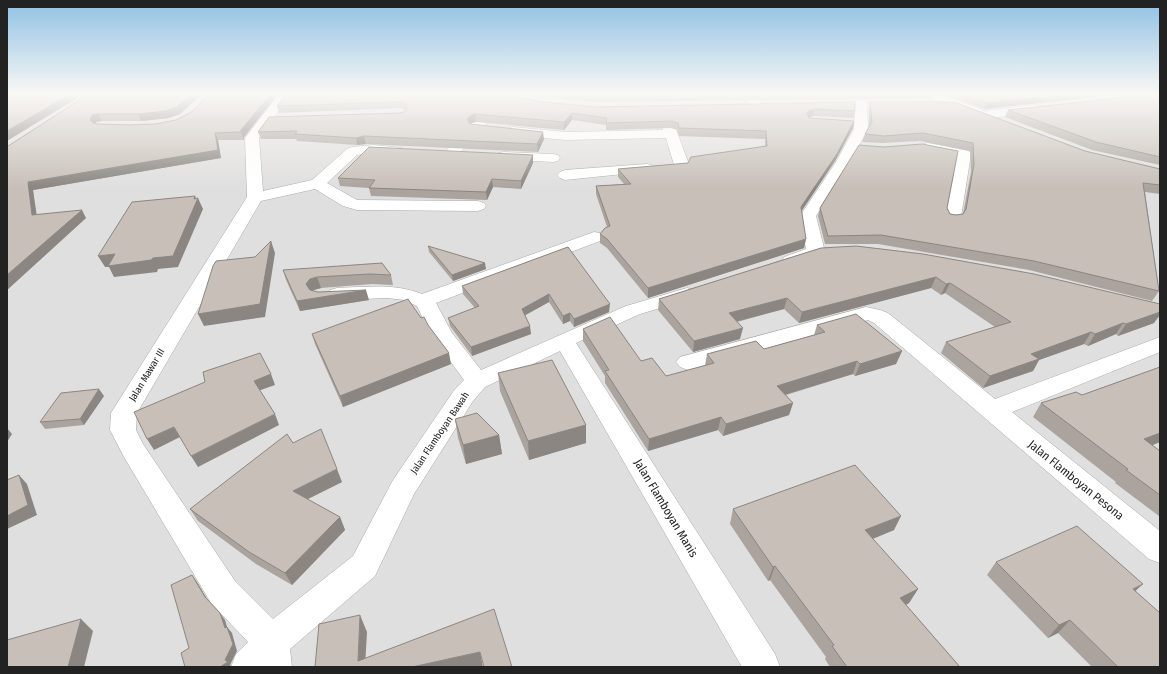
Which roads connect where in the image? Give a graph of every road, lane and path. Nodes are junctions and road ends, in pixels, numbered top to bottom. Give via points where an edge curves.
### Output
1 (267, 125) edge
2 (668, 125) edge
3 (855, 125) edge
4 (476, 127) joint
5 (671, 134) junction
6 (915, 146) edge
7 (413, 152) edge
8 (436, 153) edge
9 (451, 154) junction
10 (467, 155) edge
11 (490, 156) edge
12 (553, 158) dead end
13 (565, 175) dead end
14 (317, 184) junction
15 (255, 197) junction
16 (478, 206) dead end
17 (953, 217) edge
18 (594, 237) dead end
19 (772, 267) edge
20 (706, 288) edge
21 (322, 295) edge
22 (421, 301) junction
23 (1160, 344) edge
24 (570, 349) dead end
25 (688, 362) dead end
26 (477, 381) junction
27 (992, 410) junction
28 (1160, 549) edge
29 (273, 655) edge
30 (249, 667) edge
31 (762, 667) edge

1 - 15 street via 252,138
2 - 5 street
3 - 19 street via 858,147 843,162 808,216 824,252
4 - 5 street via 566,136
4 - 9 street
5 - 13 street via 684,172 662,167
6 - 17 street via 964,154
7 - 14 street via 366,149 352,152
8 - 9 street
9 - 10 street
11 - 12 street
14 - 15 street
14 - 16 street via 357,205
15 - 29 street, Jalan Mawar III via 124,413 123,430 223,592
18 - 22 street
20 - 26 street, Jalan Flamboyan Bawah via 633,310
21 - 22 street via 387,292 408,295
22 - 26 street via 425,302 442,335
23 - 27 street
24 - 31 street, Jalan Flamboyan Manis
25 - 27 street, Jalan Flamboyan Pesona via 866,313 873,314
26 - 29 street, Jalan Flamboyan Bawah via 464,395 403,488 364,566
27 - 28 street, Jalan Flamboyan Pesona
29 - 30 street, Jalan Flamboyan Bawah

